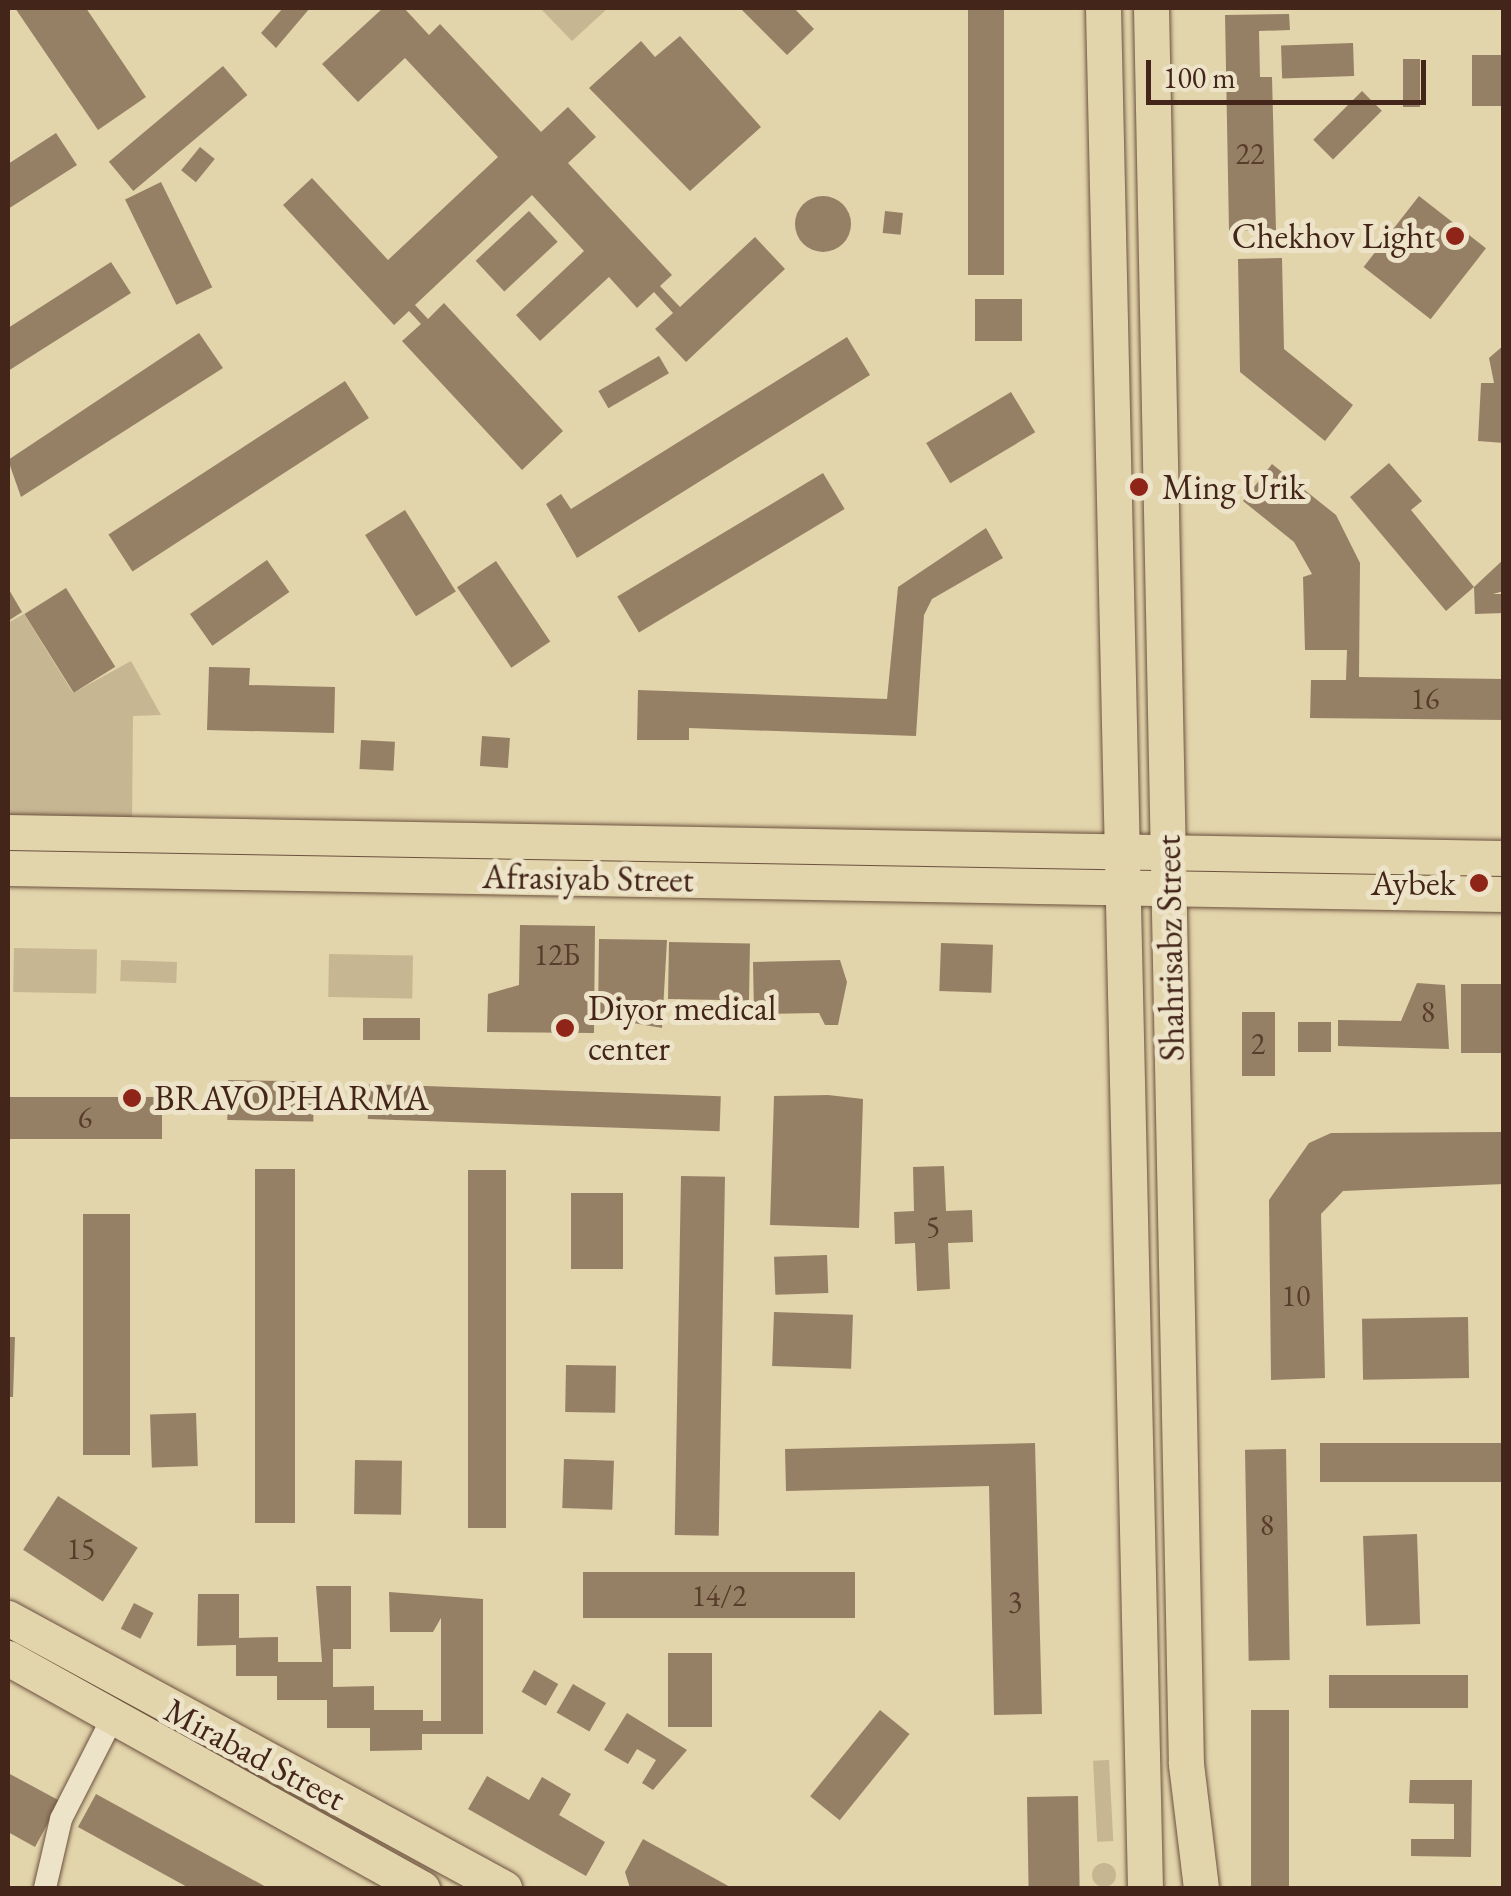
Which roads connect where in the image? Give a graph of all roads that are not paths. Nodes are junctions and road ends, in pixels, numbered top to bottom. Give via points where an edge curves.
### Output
1 (1103, 8) edge
2 (1151, 8) edge
3 (8, 832) edge
4 (1116, 851) junction
5 (1168, 852) junction
6 (1504, 858) edge
7 (8, 868) edge
8 (1117, 888) junction
9 (1169, 888) junction
10 (1504, 894) edge
11 (8, 1618) edge
12 (8, 1658) edge
13 (112, 1717) junction
14 (45, 1888) edge
15 (422, 1888) edge
16 (504, 1888) edge
17 (1145, 1888) edge
18 (1201, 1888) edge

1 - 4 main road, Shahrisabz Street
2 - 5 main road, Shahrisabz Street
3 - 4 main road, Afrasiyab Street
4 - 5 main road, Afrasiyab Street
4 - 8 main road, Shahrisabz Street
5 - 6 main road, Afrasiyab Street
5 - 9 main road, Shahrisabz Street
7 - 8 main road, Afrasiyab Street
8 - 9 main road, Afrasiyab Street
8 - 17 main road, Shahrisabz Street
9 - 10 main road, Afrasiyab Street
9 - 18 main road, Shahrisabz Street via 1186,1764
11 - 16 main road, Mirabad Street
12 - 13 main road, Mirabad Street
13 - 14 street via 61,1820
13 - 15 main road, Mirabad Street

